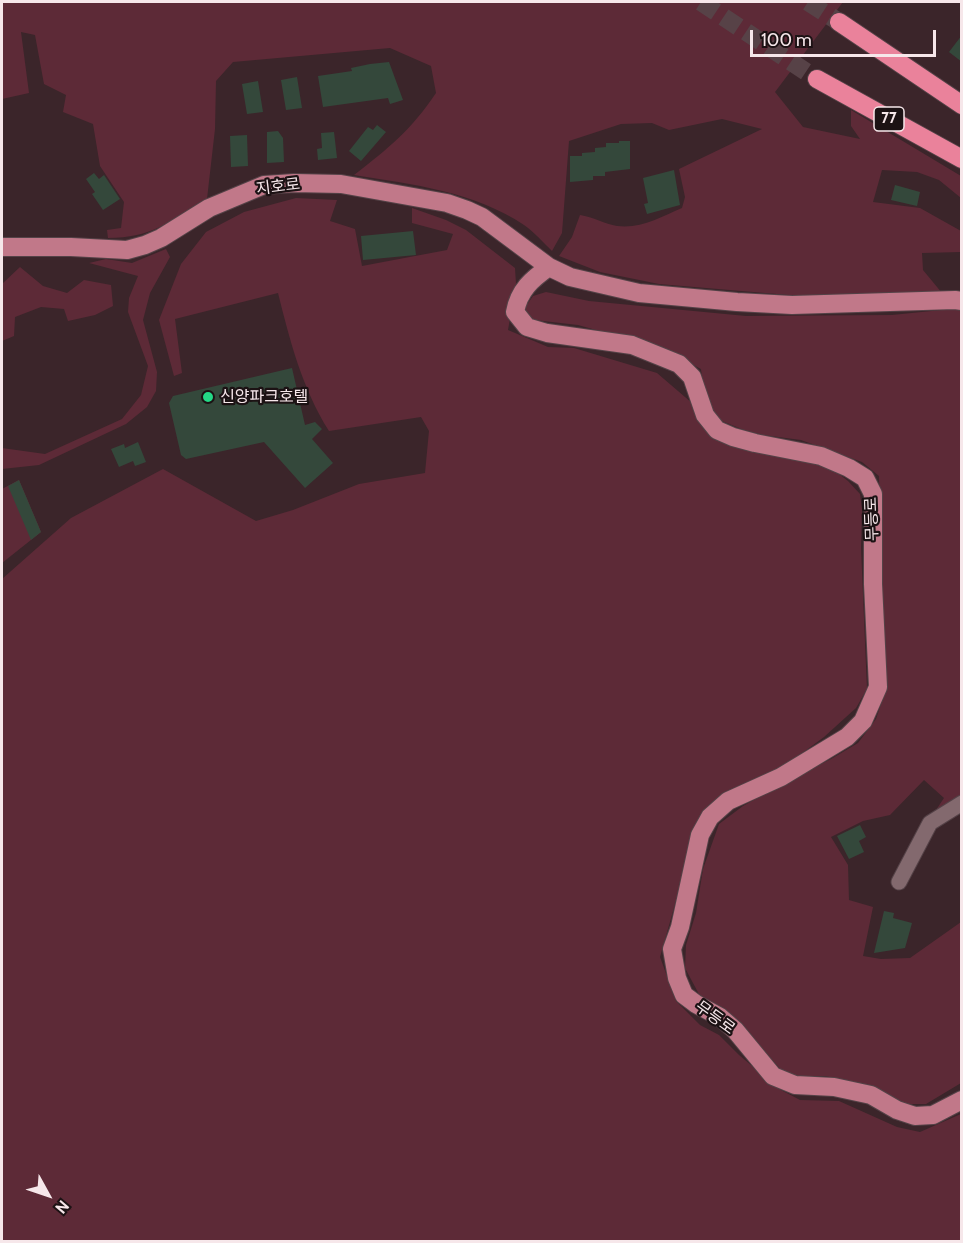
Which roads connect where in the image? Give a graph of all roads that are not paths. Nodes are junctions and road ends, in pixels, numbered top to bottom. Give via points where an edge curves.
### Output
1 (839, 22) tunnel mouth
2 (817, 79) tunnel mouth
3 (962, 105) edge
4 (962, 159) edge
5 (2, 247) edge
6 (549, 267) junction
7 (962, 302) edge
8 (962, 803) edge
9 (899, 882) dead end
10 (962, 1100) edge

1 - 3 highway
2 - 4 highway, 77
5 - 6 main road, 지호로 via 127,250 162,238 209,208 264,185 329,184 447,203 467,210
6 - 7 main road via 604,286 696,298 792,305
6 - 10 main road, 무등로 via 530,281 518,299 515,312 527,327 632,345 679,364 692,377 705,415 717,430 821,456 865,478 873,494 878,687 863,721 847,737 781,777 728,801 710,817 700,835 672,949 684,995 735,1030 773,1076 795,1085 834,1087 871,1095 915,1116 933,1115
8 - 9 street via 930,824

